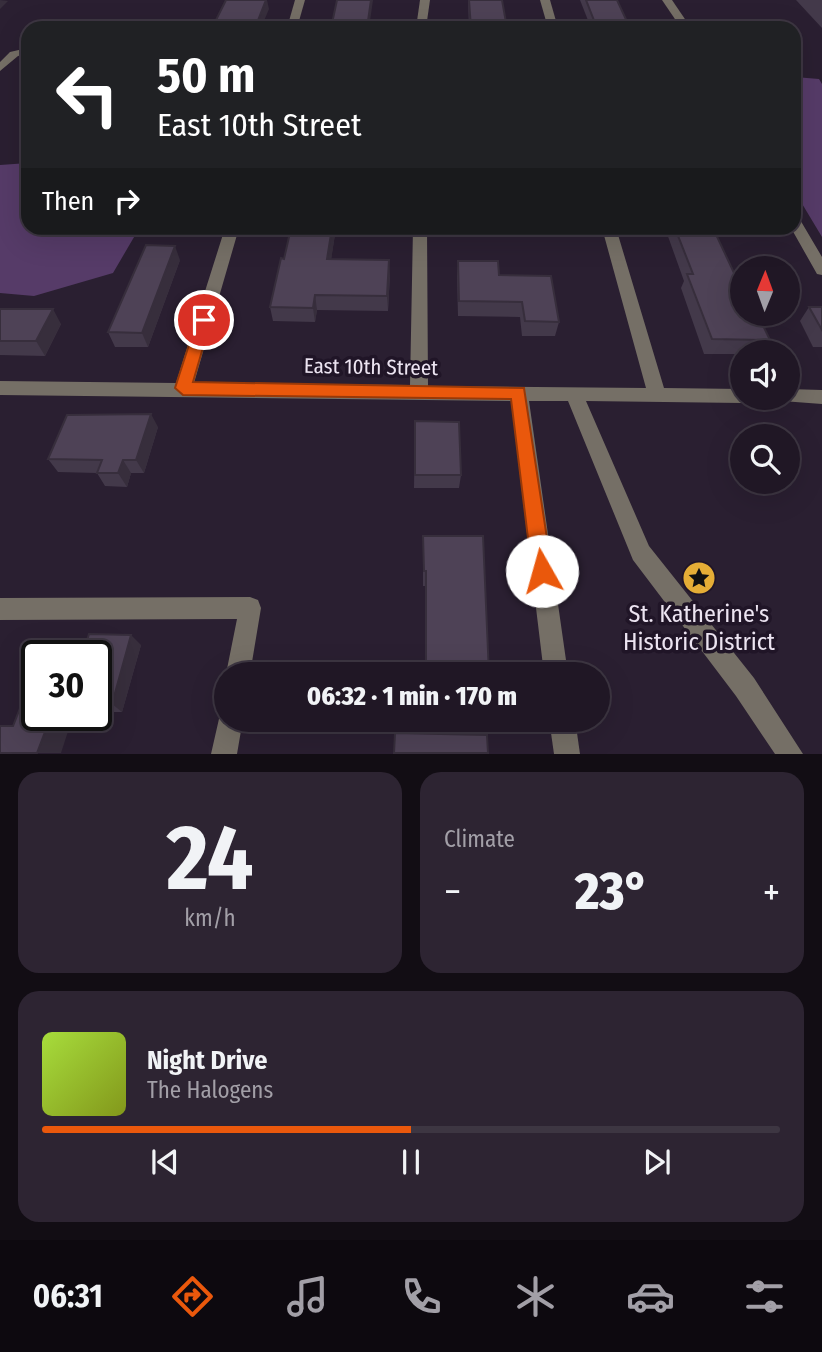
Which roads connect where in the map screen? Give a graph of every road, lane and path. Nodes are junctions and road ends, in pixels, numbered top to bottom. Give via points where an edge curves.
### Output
1 (300, 0) edge
2 (425, 0) edge
3 (545, 0) edge
4 (667, 0) edge
5 (294, 21) edge
6 (422, 21) edge
7 (551, 21) edge
8 (681, 21) edge
9 (21, 52) edge
10 (0, 68) edge
11 (801, 233) edge
12 (230, 235) edge
13 (420, 235) edge
14 (611, 235) edge
15 (822, 270) edge
16 (0, 388) edge
17 (183, 388) junction
18 (419, 390) junction
19 (519, 392) junction
20 (574, 394) junction
21 (657, 395) junction
22 (730, 396) edge
23 (800, 396) edge
24 (822, 397) edge
25 (0, 609) edge
26 (240, 662) edge
27 (554, 662) edge
28 (228, 732) edge
29 (564, 732) edge
30 (224, 754) edge
31 (567, 754) edge
32 (790, 754) edge

1 - 5 street
2 - 6 street
3 - 7 street
4 - 8 street
9 - 10 street
11 - 15 street
12 - 17 street
13 - 18 street
14 - 21 street
16 - 17 street, East 10th Street
17 - 18 street, East 10th Street
18 - 19 street, East 10th Street
19 - 20 street, East 10th Street
19 - 27 street
20 - 21 street, East 10th Street
20 - 32 street via 641,553 745,687
21 - 22 street, East 10th Street
23 - 24 street
25 - 26 street via 250,608
28 - 30 street
29 - 31 street

